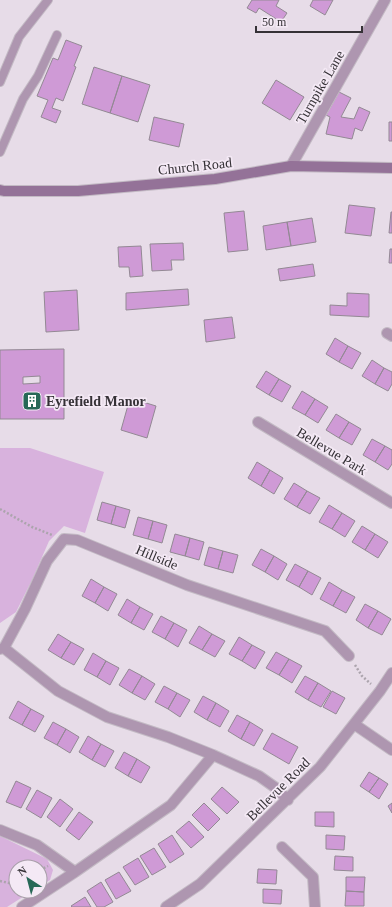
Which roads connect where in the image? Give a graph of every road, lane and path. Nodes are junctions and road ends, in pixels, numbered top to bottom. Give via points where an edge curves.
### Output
1 (48, 0) edge
2 (386, 0) edge
3 (57, 35) dead end
4 (0, 82) edge
5 (0, 152) edge
6 (291, 166) junction
7 (392, 168) edge
8 (1, 192) edge
9 (258, 422) dead end
10 (392, 503) edge
11 (0, 509) edge
12 (64, 539) junction
13 (2, 649) edge
14 (349, 656) joint
15 (392, 672) edge
16 (380, 691) junction
17 (354, 724) junction
18 (392, 750) edge
19 (213, 755) junction
20 (288, 800) junction
21 (0, 830) edge
22 (282, 847) dead end
23 (75, 872) junction
24 (22, 907) edge
25 (166, 907) edge
26 (315, 907) edge

1 - 4 lane via 19,37
2 - 6 street, Turnpike Lane
3 - 5 lane via 38,76 23,99
6 - 7 main road, Church Road
6 - 8 main road, Church Road via 215,179 78,192
9 - 10 street, Bellevue Park
11 - 12 path via 32,527
12 - 13 street via 47,561 25,609
12 - 14 street, Hillside via 77,540 187,585 325,631
13 - 19 street via 58,691 107,717
14 - 16 path via 362,676
15 - 16 street, Bellevue Road
16 - 17 street, Bellevue Road
17 - 18 street
17 - 20 street, Bellevue Road via 320,767
19 - 20 street via 259,776
19 - 23 street via 171,805
20 - 25 street, Bellevue Road via 200,884
21 - 23 street via 37,845
22 - 26 street via 313,877
23 - 24 street

